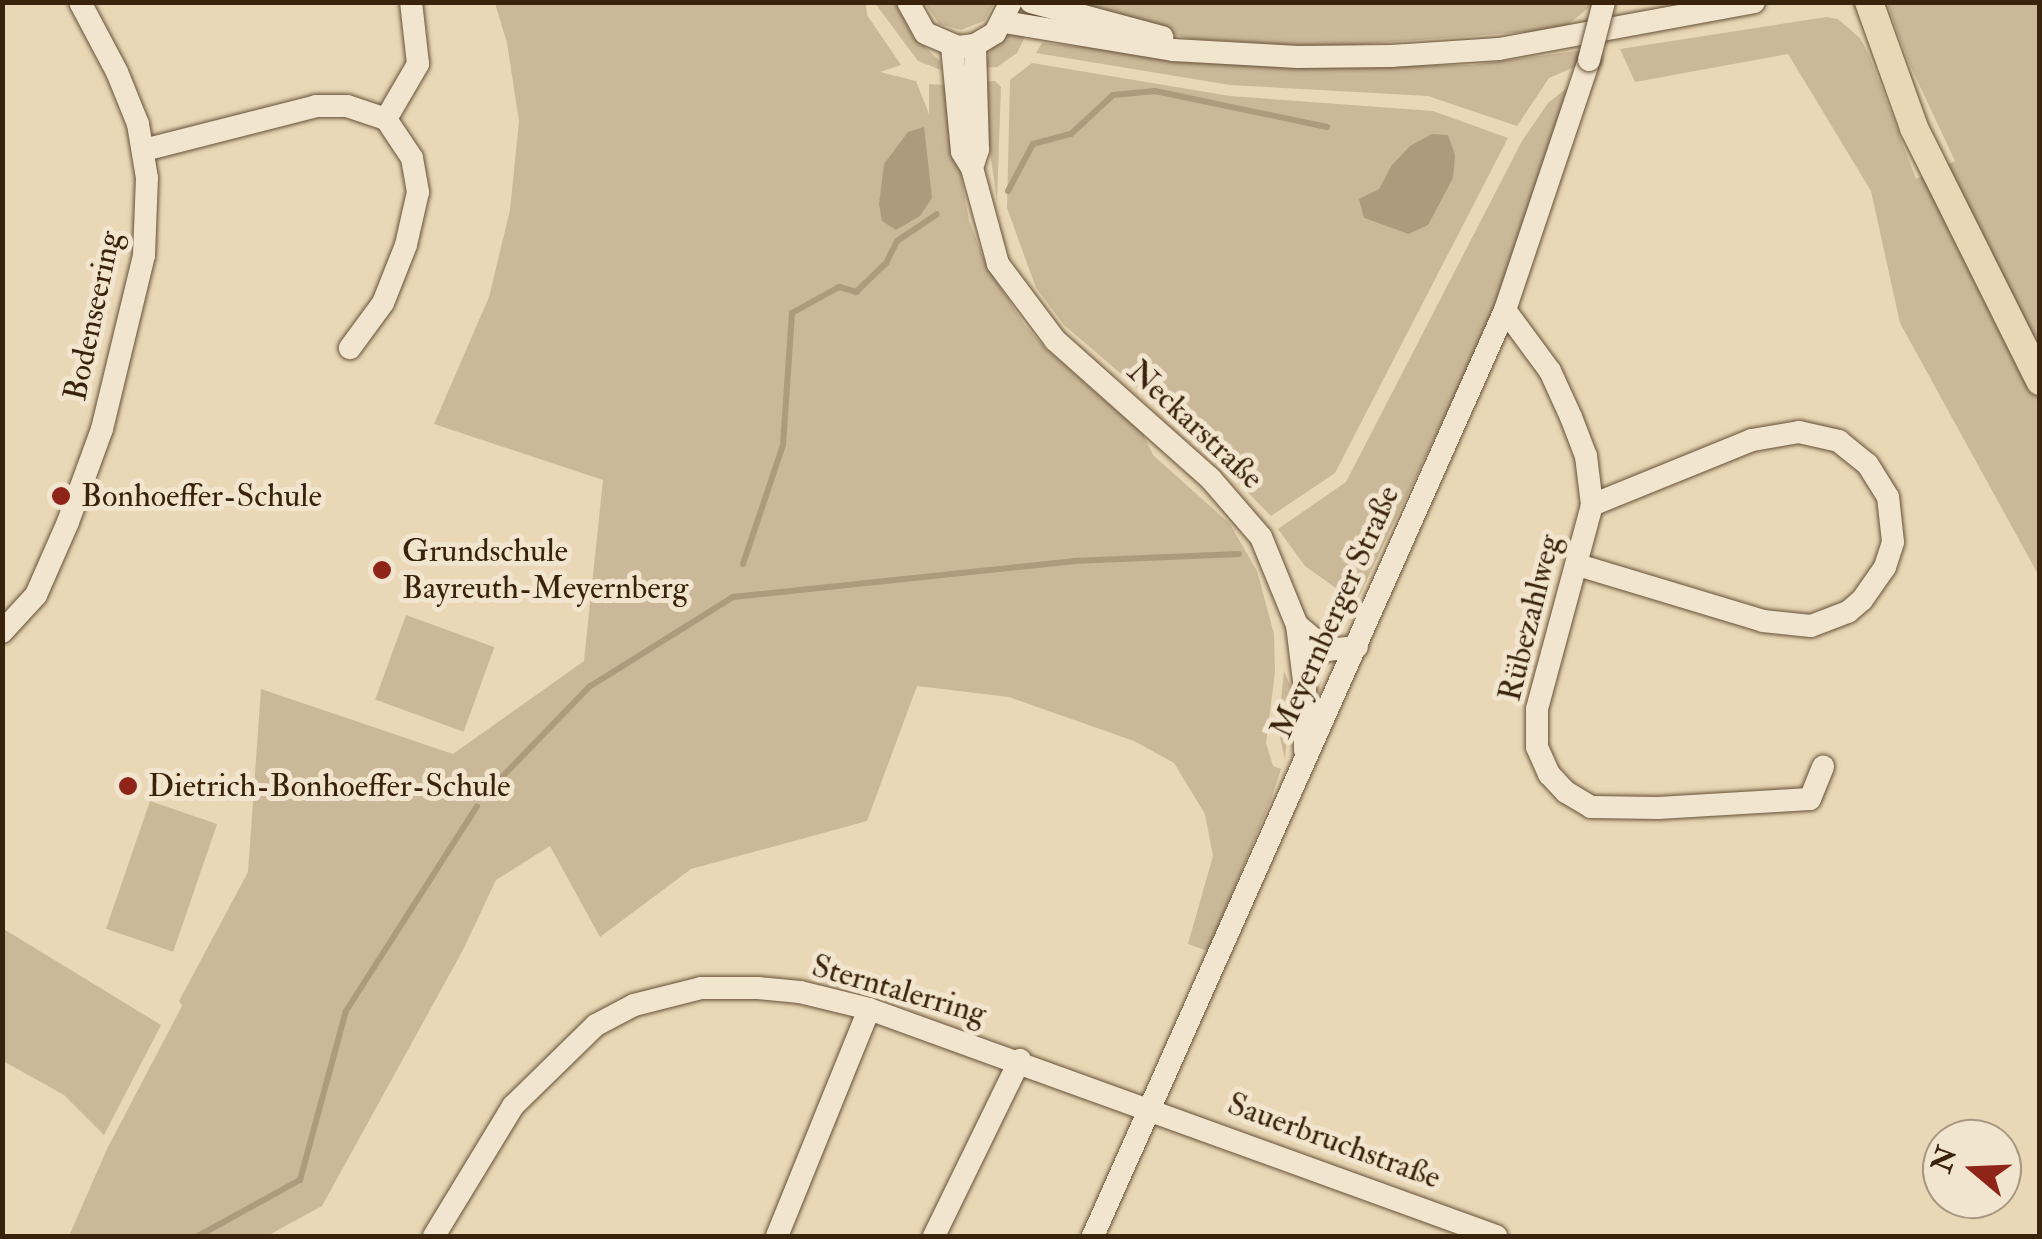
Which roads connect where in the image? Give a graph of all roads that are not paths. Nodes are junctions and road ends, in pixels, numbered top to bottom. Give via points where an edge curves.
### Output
1 (80, 2) edge
2 (412, 2) edge
3 (908, 2) edge
4 (1031, 2) edge
5 (1604, 2) edge
6 (1754, 2) edge
7 (1869, 2) edge
8 (1008, 12) edge
9 (964, 46) junction
10 (1203, 50) junction
11 (386, 118) junction
12 (144, 150) junction
13 (1505, 310) junction
14 (350, 348) dead end
15 (2040, 381) edge
16 (1592, 505) junction
17 (1578, 565) junction
18 (1297, 626) junction
19 (2, 632) edge
20 (1356, 647) junction
21 (1305, 759) junction
22 (1823, 766) dead end
23 (870, 1009) junction
24 (1020, 1060) junction
25 (1150, 1109) junction
26 (434, 1236) edge
27 (777, 1236) edge
28 (934, 1236) edge
29 (1093, 1236) edge
30 (1496, 1236) edge

1 - 12 street, Bodenseering via 117,72
2 - 11 street via 418,64
3 - 9 street via 925,33
4 - 10 street
5 - 13 street, Meyernberger Straße, bridge
6 - 10 street via 1498,48 1298,57
7 - 15 main road via 1914,128
8 - 9 street
8 - 10 street via 1126,45
9 - 18 street, Neckarstraße via 978,149 972,168 990,243 1012,288 1055,340 1238,507 1268,551
11 - 12 street via 347,106 316,106
11 - 14 street via 412,158 418,192 383,303
12 - 19 street, Bodenseering via 144,254 102,429 44,580
13 - 16 street, Rübezahlweg via 1550,371 1571,416 1586,456
13 - 20 street, Meyernberger Straße
16 - 17 street, Rübezahlweg
16 - 17 street via 1752,440 1799,432 1839,442 1867,464 1888,496 1892,542 1885,567 1862,600 1811,626 1762,621
17 - 22 street, Rübezahlweg via 1537,710 1537,747 1566,792 1591,807 1608,808 1810,799
18 - 20 street via 1327,650
18 - 21 street, Neckarstraße
20 - 21 street, Meyernberger Straße
21 - 25 street, Meyernberger Straße
23 - 24 street, Sterntalerring
23 - 26 street, Sterntalerring via 758,988 701,988 634,1004 596,1025 513,1106
23 - 27 street
24 - 25 street, Sterntalerring
24 - 28 street
25 - 29 street, Meyernberger Straße
25 - 30 street, Sauerbruchstraße

